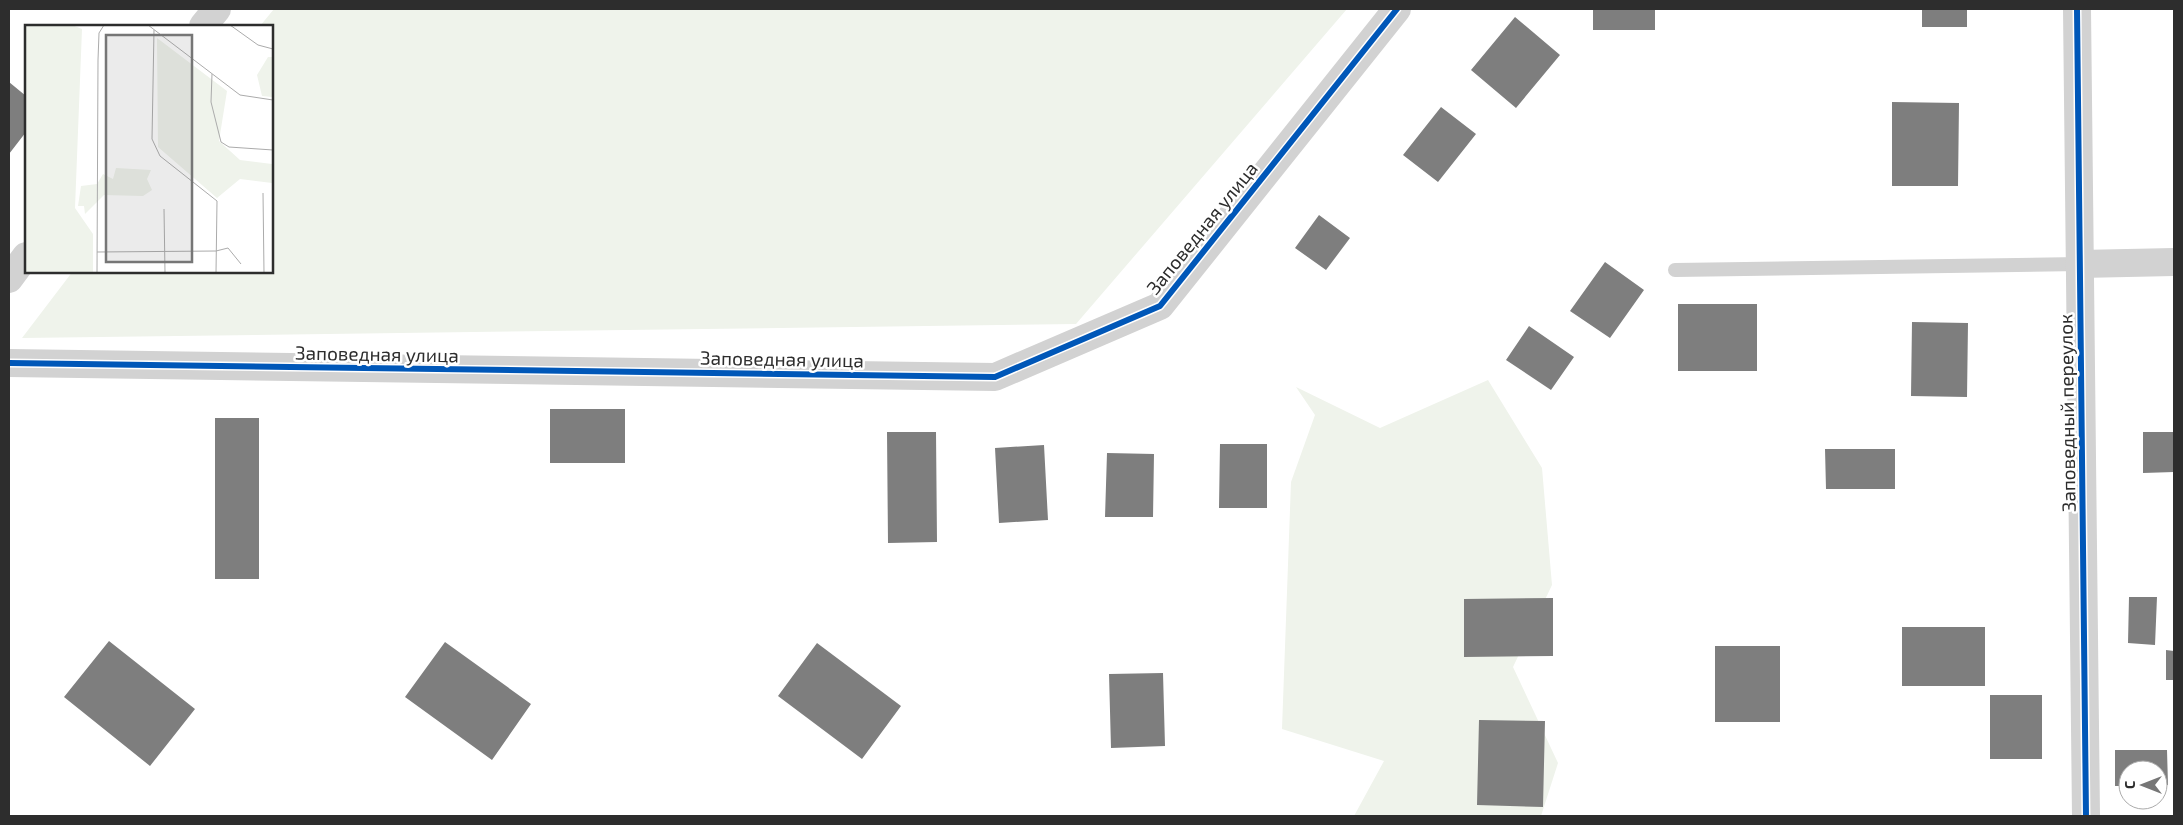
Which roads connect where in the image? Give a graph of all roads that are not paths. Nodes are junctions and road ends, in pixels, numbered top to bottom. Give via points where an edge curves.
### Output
1 (216, 9) edge
2 (1397, 9) edge
3 (2077, 9) edge
4 (204, 25) edge
5 (25, 257) edge
6 (2174, 262) edge
7 (2080, 264) junction
8 (1676, 270) dead end
9 (9, 279) edge
10 (9, 363) edge
11 (2086, 816) edge

1 - 4 street
2 - 10 street, Заповедная улица via 1160,306 995,377
3 - 7 street, Заповедный переулок
5 - 9 street
6 - 7 street
7 - 8 lane
7 - 11 street, Заповедный переулок

